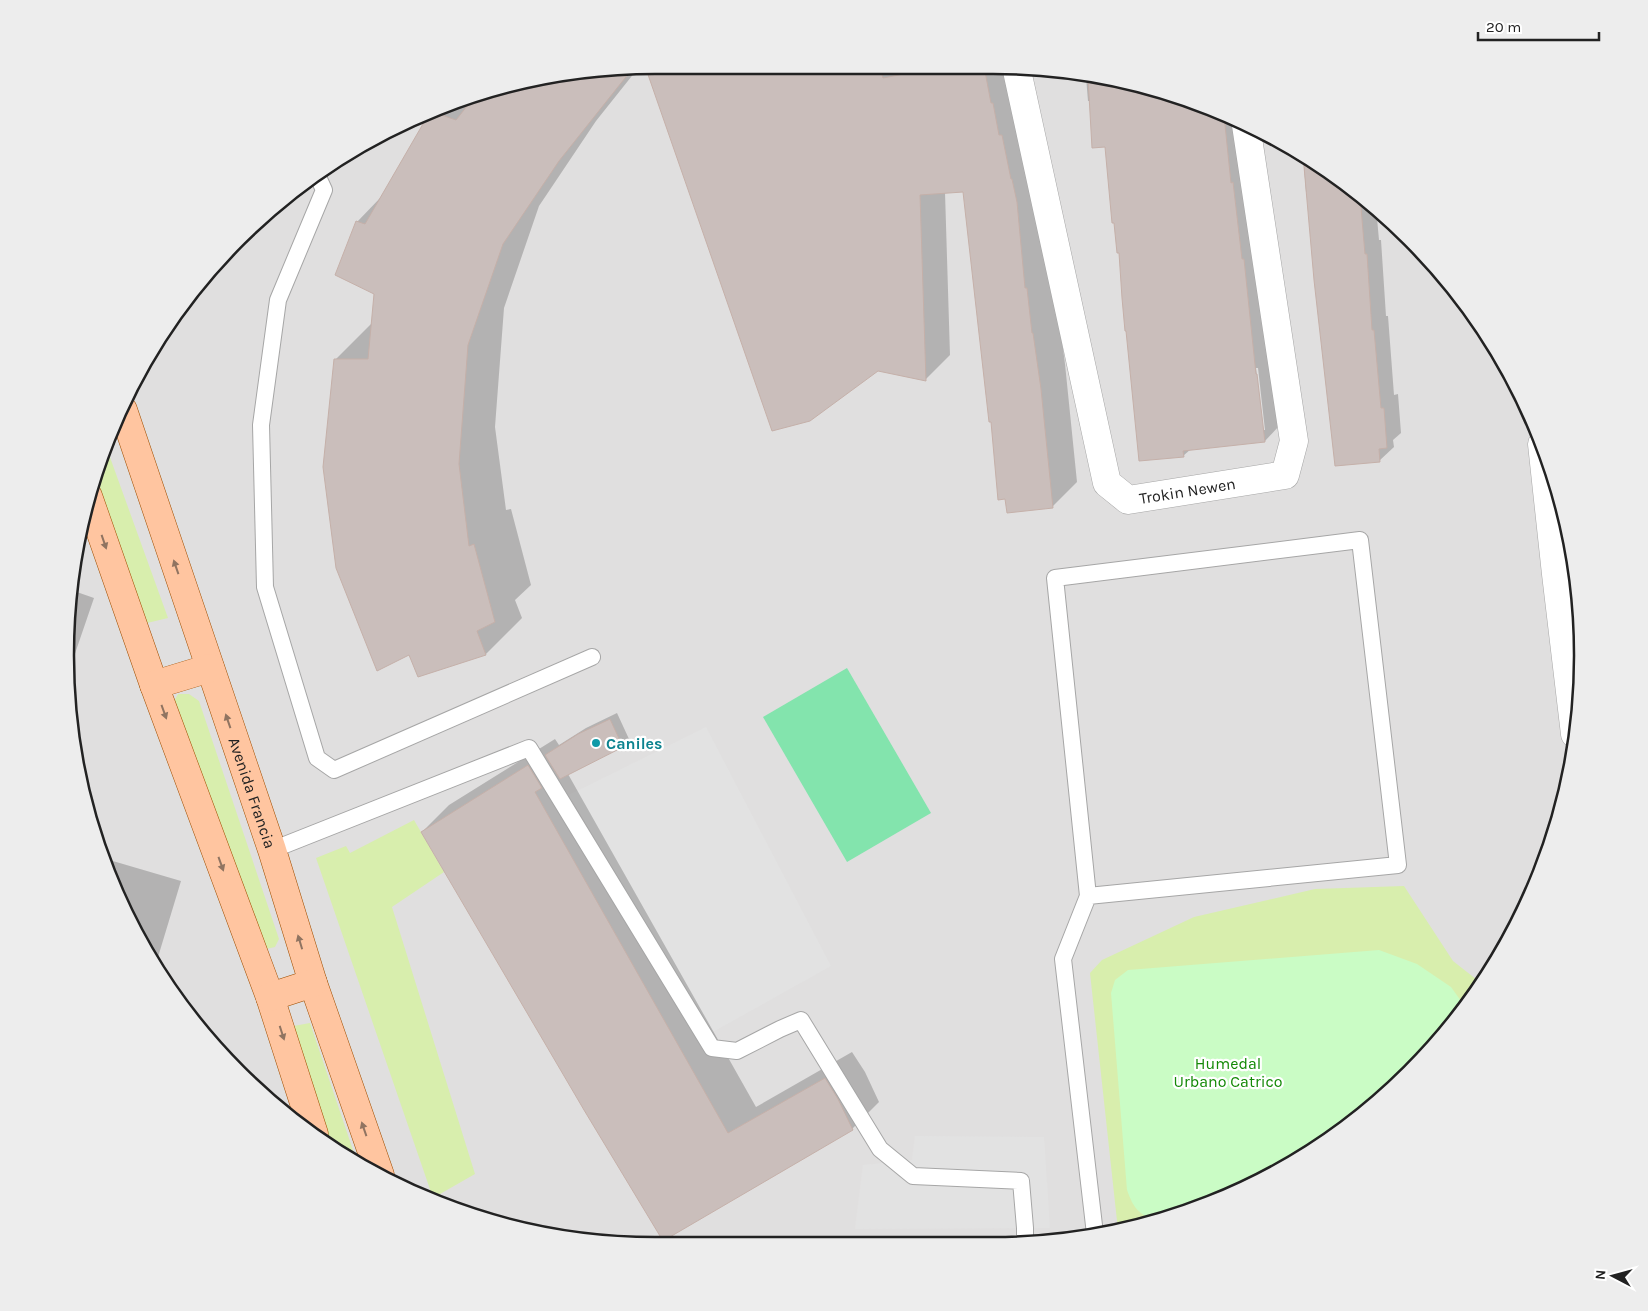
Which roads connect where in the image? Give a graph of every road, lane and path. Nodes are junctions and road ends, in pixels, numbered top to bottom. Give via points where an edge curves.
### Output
1 (1018, 75) edge
2 (1247, 133) edge
3 (320, 181) edge
4 (125, 417) edge
5 (1552, 500) edge
6 (93, 510) edge
7 (1566, 573) edge
8 (592, 657) dead end
9 (210, 668) junction
10 (154, 685) junction
11 (1573, 695) edge
12 (272, 850) junction
13 (1088, 896) junction
14 (313, 983) junction
15 (270, 997) junction
16 (311, 1124) edge
17 (377, 1166) edge
18 (1095, 1228) edge
19 (1025, 1236) edge

1 - 2 street, Trokin Newen via 1107,483 1128,500 1285,475 1294,441
3 - 8 lane via 324,190 278,300 261,424 265,587 318,758 334,770
9 -> 4 main road, Avenida Francia
5 - 7 street
6 -> 10 main road
7 - 11 street
9 - 10 main road
12 -> 9 main road, Avenida Francia
10 -> 15 main road
14 -> 12 main road, Avenida Francia
12 - 19 lane via 529,748 712,1048 737,1051 801,1020 880,1149 913,1176 1021,1181
13 - 13 lane via 1055,578 1360,540 1398,864
13 - 18 lane via 1064,959
14 - 15 main road
17 -> 14 main road, Avenida Francia
15 -> 16 main road

